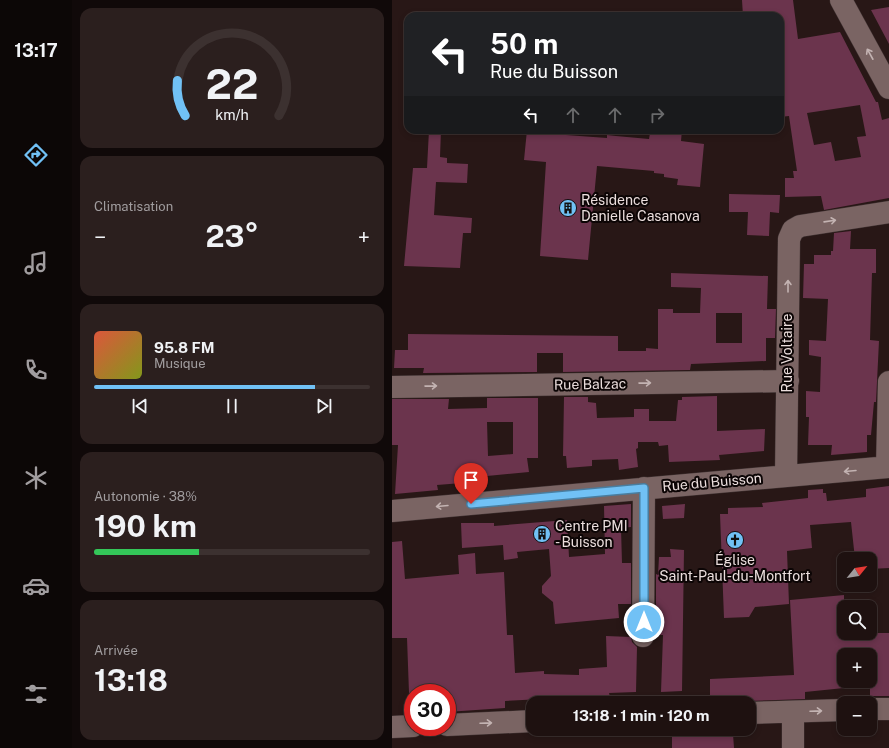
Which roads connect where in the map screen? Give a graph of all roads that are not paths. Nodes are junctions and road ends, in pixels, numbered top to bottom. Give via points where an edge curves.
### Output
1 (841, 0) edge
2 (889, 88) edge
3 (889, 212) edge
4 (788, 381) junction
5 (889, 382) edge
6 (392, 387) edge
7 (888, 467) edge
8 (786, 476) junction
9 (644, 488) junction
10 (392, 511) edge
11 (644, 636) dead end
12 (877, 709) edge
13 (889, 709) edge
14 (837, 710) edge
15 (792, 712) junction
16 (756, 713) edge
17 (526, 721) edge
18 (456, 725) edge
19 (404, 726) edge
20 (392, 727) edge
21 (794, 748) edge

2 -> 1 street
4 -> 3 street, Rue Voltaire via 788,240 792,230 809,224
6 -> 4 street, Rue Balzac
4 - 8 street, Rue Voltaire
5 - 7 street
7 -> 8 street, Rue du Buisson
8 - 9 street, Rue du Buisson
9 -> 10 street, Rue du Buisson
9 - 11 street
12 - 13 street
15 -> 14 street
15 - 16 street
15 - 21 street
18 -> 17 street
19 - 20 street

